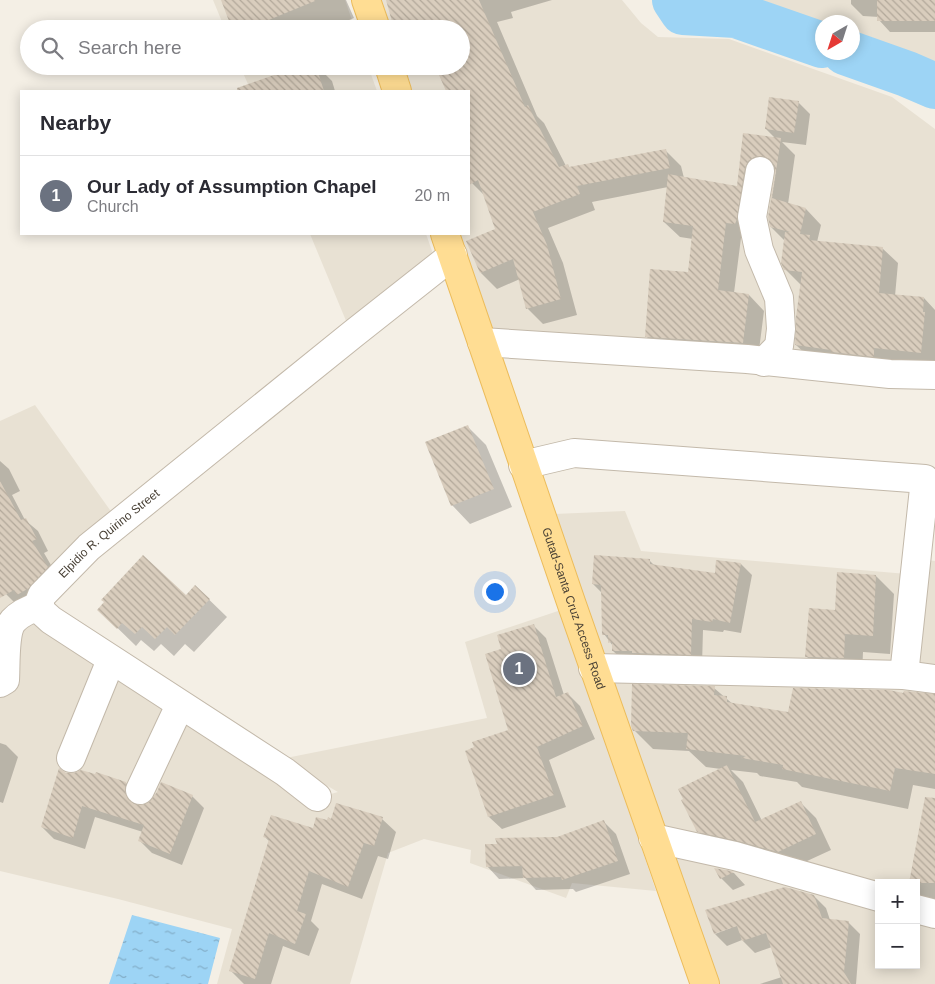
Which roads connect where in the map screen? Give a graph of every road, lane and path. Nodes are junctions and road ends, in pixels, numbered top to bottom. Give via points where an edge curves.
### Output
1 (366, 0) edge
2 (373, 20) edge
3 (391, 75) edge
4 (397, 90) edge
5 (760, 171) dead end
6 (449, 244) edge
7 (482, 342) junction
8 (764, 362) junction
9 (935, 375) edge
10 (523, 465) junction
11 (930, 479) edge
12 (40, 606) junction
13 (6, 619) edge
14 (111, 660) junction
15 (594, 668) junction
16 (904, 675) junction
17 (935, 679) edge
18 (0, 683) edge
19 (180, 705) junction
20 (71, 758) dead end
21 (140, 790) dead end
22 (318, 797) dead end
23 (653, 838) junction
24 (875, 897) edge
25 (920, 910) edge
26 (935, 914) edge
27 (705, 984) edge

1 - 2 main road
3 - 4 main road
5 - 8 street via 752,217 759,250 779,298 781,329 779,346
6 - 7 main road, Gutad-Santa Cruz Access Road
6 - 12 street, Elpidio R. Quirino Street via 352,334 89,548 42,595
7 - 8 street
7 - 10 main road, Gutad-Santa Cruz Access Road
8 - 9 street
10 - 11 street via 574,453
10 - 15 main road, Gutad-Santa Cruz Access Road
11 - 16 street
12 - 13 street
12 - 14 street via 51,620
13 - 18 street via 9,632 5,680
14 - 19 street
14 - 20 street
15 - 16 street
15 - 23 main road, Gutad-Santa Cruz Access Road
16 - 17 street
19 - 21 street
19 - 22 street
23 - 24 street via 735,856
23 - 27 main road, Gutad-Santa Cruz Access Road
25 - 26 street

